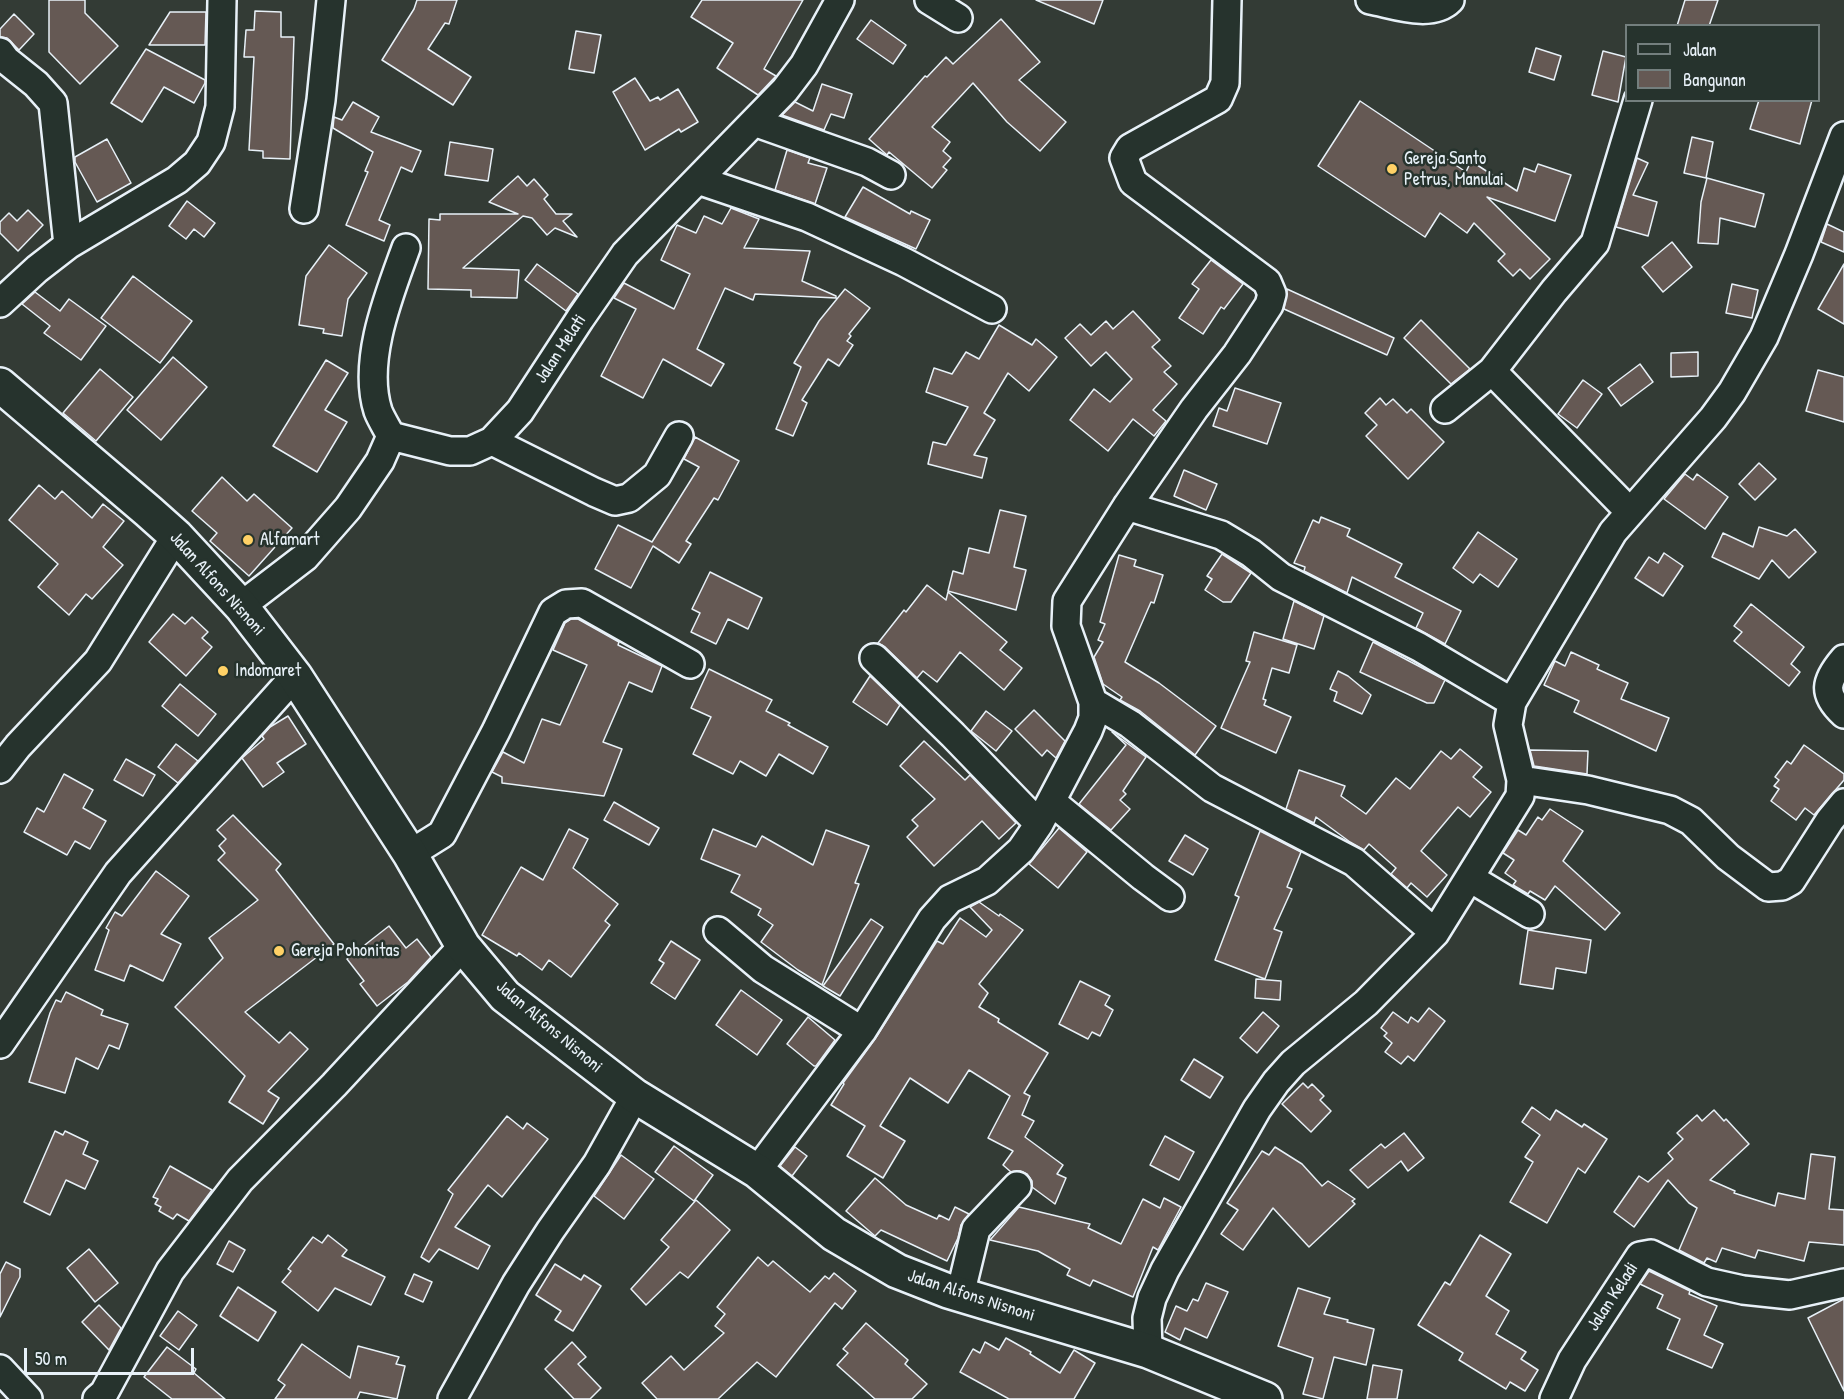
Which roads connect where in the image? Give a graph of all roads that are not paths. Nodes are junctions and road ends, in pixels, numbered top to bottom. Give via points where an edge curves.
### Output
1 (222, 0) edge
2 (331, 0) edge
3 (840, 0) edge
4 (1227, 0) edge
5 (1370, 0) edge
6 (1450, 0) edge
7 (0, 52) edge
8 (1637, 102) edge
9 (754, 123) junction
10 (1844, 136) edge
11 (891, 176) dead end
12 (698, 180) junction
13 (304, 209) dead end
14 (68, 245) junction
15 (406, 248) dead end
16 (0, 303) edge
17 (992, 309) dead end
18 (1492, 371) junction
19 (0, 385) edge
20 (1445, 409) dead end
21 (391, 436) junction
22 (679, 436) dead end
23 (492, 441) junction
24 (1127, 506) junction
25 (1630, 512) junction
26 (176, 536) junction
27 (241, 606) junction
28 (874, 658) dead end
29 (1844, 659) edge
30 (690, 664) dead end
31 (296, 676) junction
32 (1093, 702) junction
33 (1512, 702) junction
34 (1844, 714) edge
35 (0, 769) edge
36 (1521, 780) junction
37 (1844, 803) edge
38 (1046, 813) junction
39 (410, 854) junction
40 (1470, 878) junction
41 (1170, 897) dead end
42 (1530, 914) dead end
43 (718, 931) dead end
44 (1435, 933) junction
45 (463, 945) junction
46 (862, 1031) junction
47 (0, 1044) edge
48 (635, 1096) junction
49 (757, 1171) junction
50 (1017, 1186) dead end
51 (1844, 1283) edge
52 (960, 1295) junction
53 (1148, 1352) junction
54 (0, 1368) edge
55 (103, 1397) edge
56 (28, 1399) edge
57 (452, 1399) edge
58 (1265, 1399) edge
59 (1554, 1399) edge

1 - 14 street via 220,107 211,142 197,163 177,180
2 - 13 street
3 - 9 street, Jalan Melati via 804,65
4 - 24 street via 1225,83 1218,99 1131,148 1124,158 1133,182 1267,282 1272,294 1237,354
5 - 6 street via 1427,10 1444,6
7 - 14 street via 53,103
8 - 18 street via 1595,243
9 - 11 street via 867,162
9 - 12 street, Jalan Melati
10 - 25 street via 1764,337 1713,418
12 - 17 street via 807,218 904,262
12 - 23 street, Jalan Melati via 626,254 520,411
14 - 16 street
15 - 21 street via 383,311 375,354 378,411
18 - 20 street
18 - 25 street
19 - 26 main road, Jalan Alfons Nisnoni
21 - 23 street, Jalan Melati via 450,451 470,451
21 - 27 street via 380,461 348,508 305,557
22 - 23 street via 657,475 629,498 615,501
24 - 32 street via 1065,609 1066,626
24 - 33 street via 1221,535 1281,577 1419,647
25 - 33 street via 1613,532
26 - 27 main road, Jalan Alfons Nisnoni
26 - 35 street via 98,662
27 - 31 main road, Jalan Alfons Nisnoni
28 - 38 street via 953,735
29 - 34 street via 1828,686 1831,702
30 - 39 street via 582,603 566,604 553,612 442,834
31 - 39 main road, Jalan Alfons Nisnoni
31 - 47 street via 118,873
32 - 38 street via 1088,731
32 - 44 street via 1130,724 1212,788 1354,862
33 - 36 street via 1508,725
36 - 37 street via 1588,790 1670,810 1690,821 1768,887 1775,888 1791,881
36 - 40 street via 1520,796
38 - 41 street
38 - 46 street via 1021,850 987,881 950,899 932,920
39 - 45 main road, Jalan Alfons Nisnoni
40 - 42 street
40 - 44 street
43 - 46 street via 764,969
44 - 53 street via 1366,1002 1293,1063 1257,1109 1152,1298 1147,1318
45 - 48 main road, Jalan Alfons Nisnoni via 505,996
45 - 55 street via 240,1180 170,1271
46 - 49 street
48 - 49 main road, Jalan Alfons Nisnoni
48 - 57 street via 597,1164 516,1284
49 - 52 main road, Jalan Alfons Nisnoni via 834,1234 897,1271
50 - 52 street via 976,1229
51 - 59 street, Jalan Keladi via 1790,1295 1743,1290 1707,1282 1652,1254 1640,1256 1572,1360
52 - 53 main road, Jalan Alfons Nisnoni
53 - 58 main road, Jalan Alfons Nisnoni
54 - 56 street

